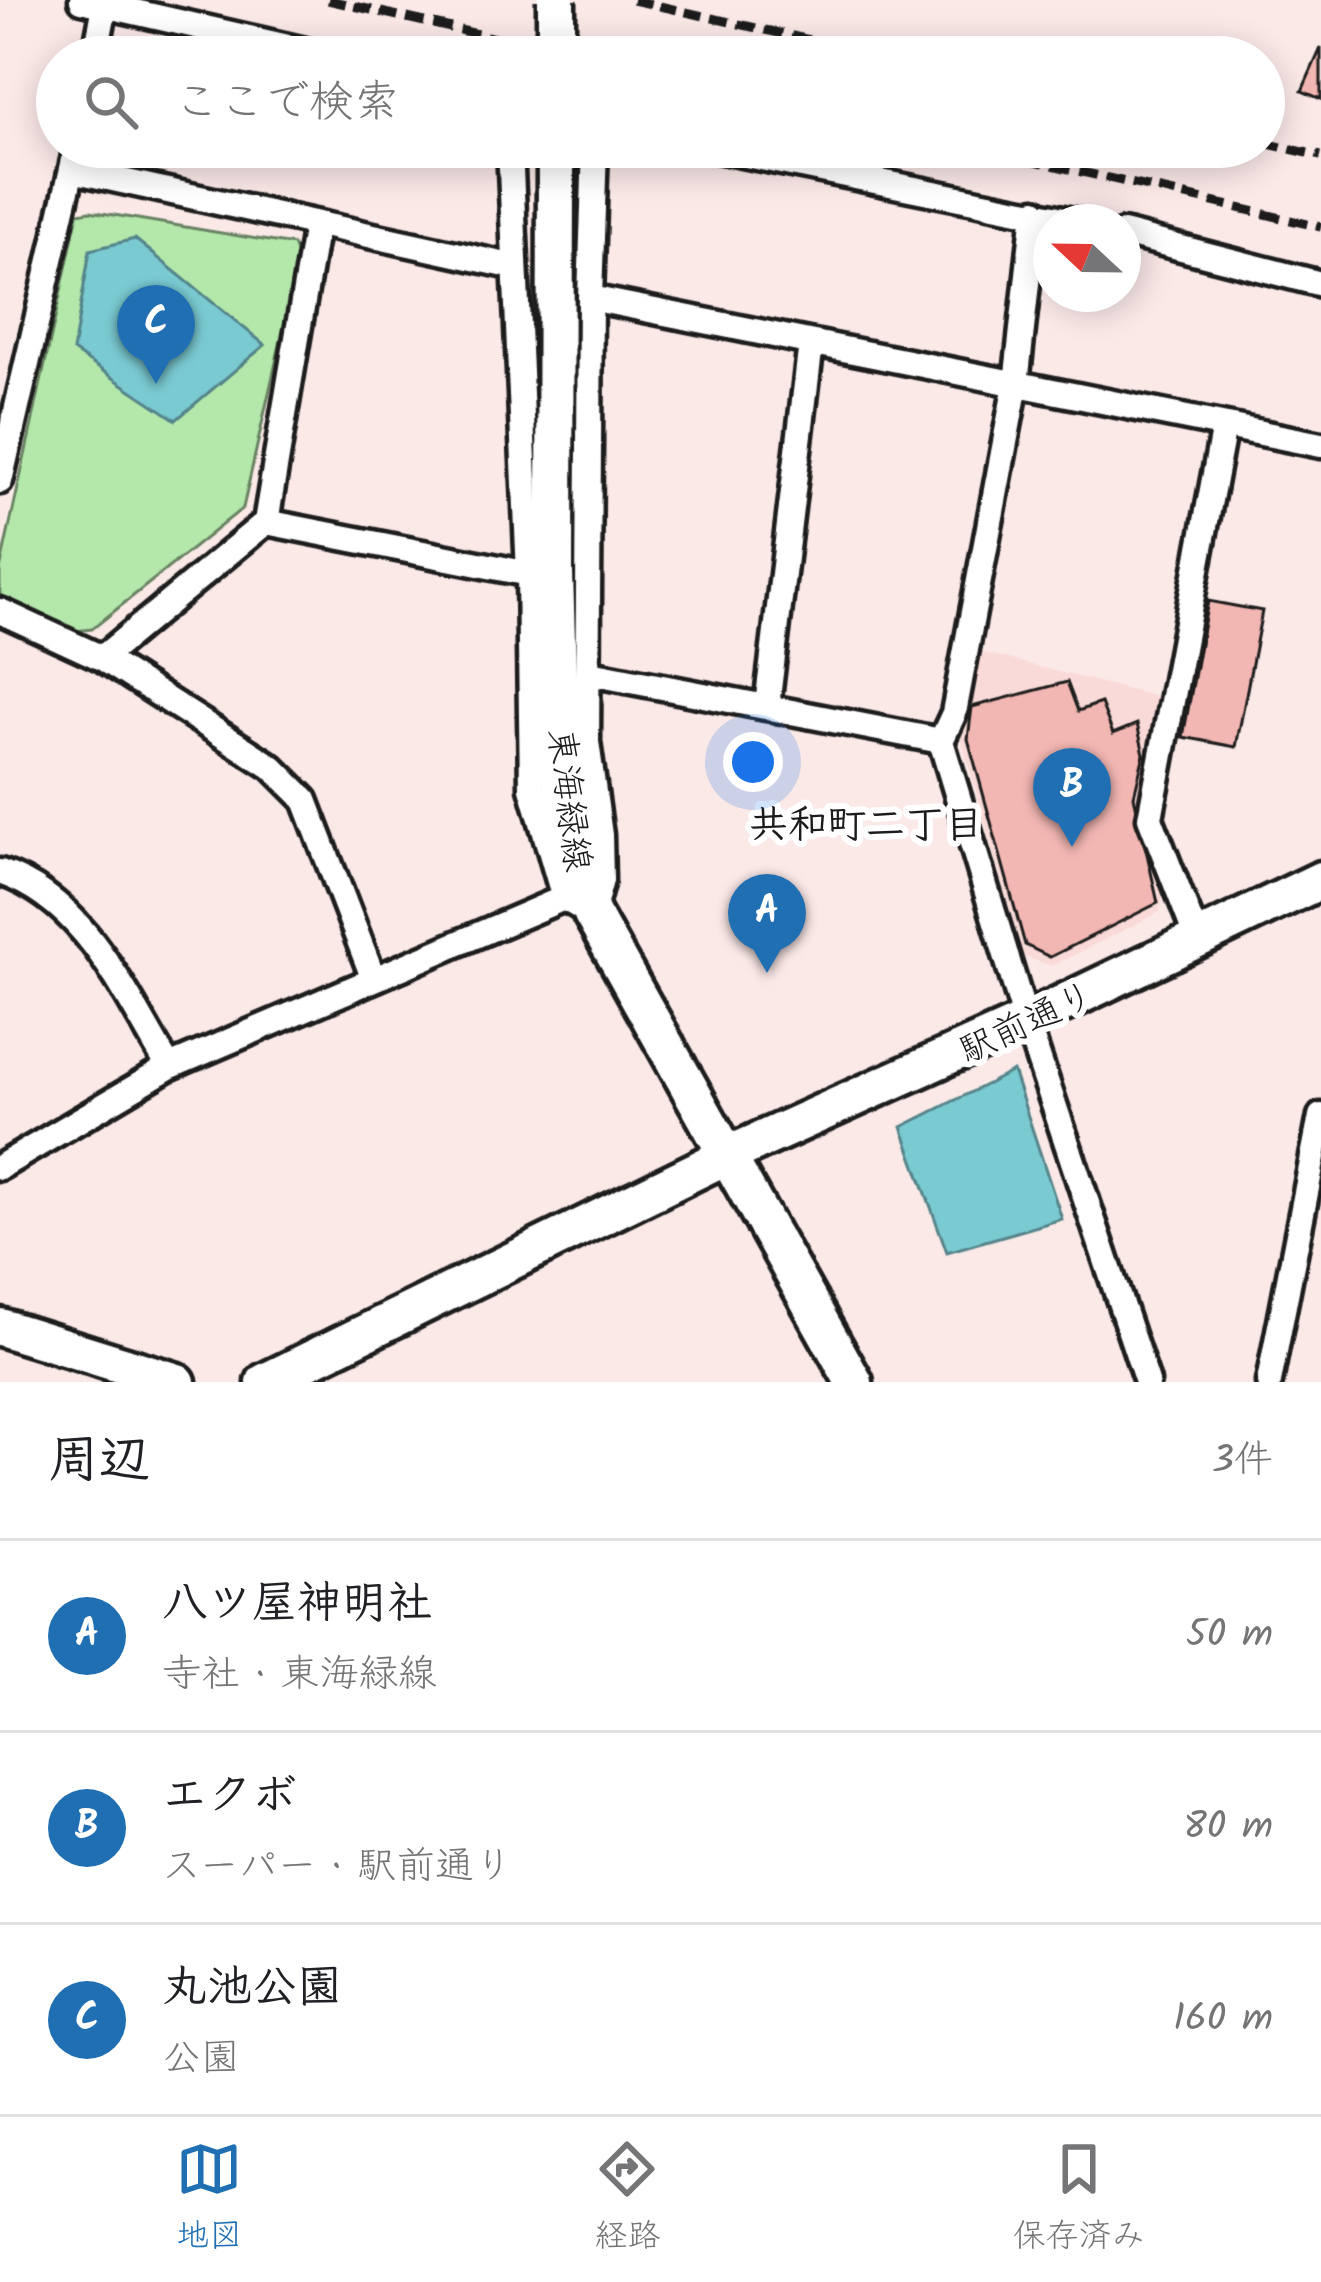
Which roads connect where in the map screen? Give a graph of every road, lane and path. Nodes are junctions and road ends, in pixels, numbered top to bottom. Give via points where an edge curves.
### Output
1 (556, 0) edge
2 (94, 3) edge
3 (95, 36) edge
4 (239, 36) edge
5 (556, 36) edge
6 (72, 168) edge
7 (111, 168) edge
8 (511, 168) edge
9 (556, 168) edge
10 (594, 168) edge
11 (815, 168) edge
12 (1033, 211) edge
13 (316, 225) junction
14 (1033, 229) edge
15 (1141, 238) edge
16 (515, 267) junction
17 (1321, 284) edge
18 (590, 298) junction
19 (811, 343) junction
20 (1016, 384) junction
21 (9, 406) edge
22 (1224, 426) junction
23 (1321, 445) edge
24 (0, 481) edge
25 (266, 522) junction
26 (529, 574) junction
27 (0, 611) edge
28 (102, 658) junction
29 (590, 674) junction
30 (767, 706) junction
31 (941, 741) junction
32 (0, 872) edge
33 (1321, 880) edge
34 (578, 906) junction
35 (1198, 941) junction
36 (373, 977) junction
37 (1026, 1021) junction
38 (169, 1067) junction
39 (1321, 1116) edge
40 (728, 1155) junction
41 (0, 1167) edge
42 (0, 1327) edge
43 (177, 1382) edge
44 (265, 1382) edge
45 (854, 1382) edge
46 (1147, 1382) edge
47 (1269, 1382) edge

1 - 5 main road, bridge
2 - 3 street
2 - 4 street
6 - 21 street
7 - 13 street
8 - 16 street
9 - 34 main road, 東海緑線 via 555,574 562,779
10 - 18 street
11 - 12 street
13 - 16 street
13 - 25 street
14 - 20 street
15 - 17 street
16 - 26 street
18 - 19 street
18 - 29 street
19 - 20 street
19 - 30 street
20 - 22 street
20 - 31 street via 954,713
21 - 24 street
22 - 23 street
22 - 35 street via 1150,818
25 - 26 street
25 - 28 street
26 - 34 street via 532,788
27 - 28 street
28 - 36 street via 272,767 305,800
29 - 30 street
29 - 34 street via 587,742 601,880
30 - 31 street
31 - 37 street
32 - 38 street via 25,880 83,926
33 - 35 main road, 駅前通り
34 - 36 street
34 - 40 main road, 東海緑線
35 - 37 main road, 駅前通り
36 - 38 street
37 - 40 main road, 駅前通り
37 - 46 street
38 - 41 street
39 - 47 street
40 - 44 main road, 駅前通り
40 - 45 main road, 東海緑線
42 - 43 main road

